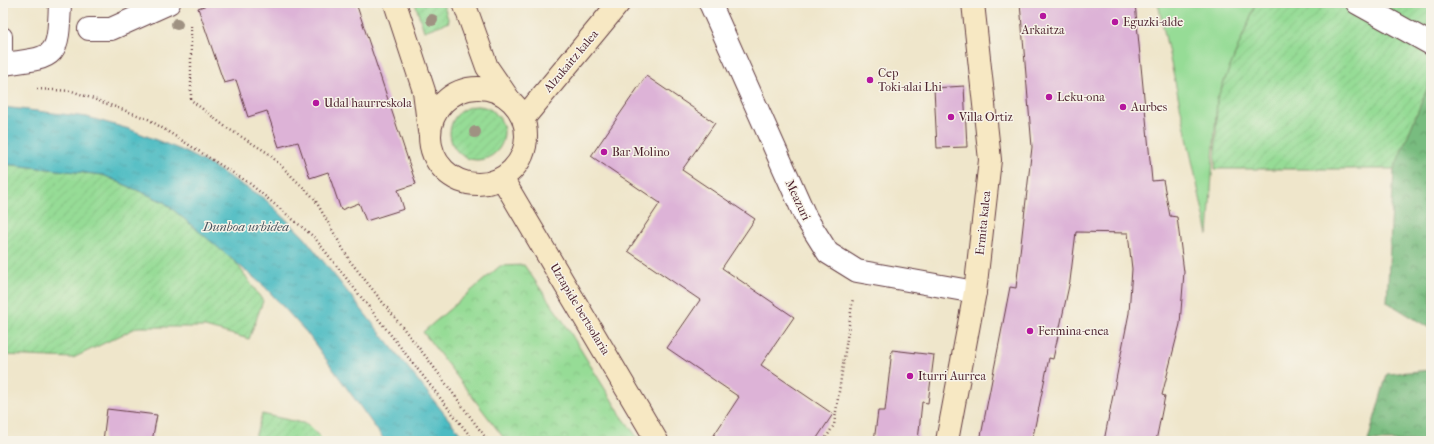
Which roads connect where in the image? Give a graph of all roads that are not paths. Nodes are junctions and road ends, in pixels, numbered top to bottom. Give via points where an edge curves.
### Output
1 (60, 3) edge
2 (169, 3) edge
3 (395, 3) edge
4 (464, 3) edge
5 (619, 3) edge
6 (710, 3) edge
7 (974, 3) edge
8 (1357, 3) edge
9 (89, 29) dead end
10 (3, 36) edge
11 (1431, 44) edge
12 (3, 64) edge
13 (510, 100) junction
14 (522, 119) junction
15 (430, 131) junction
16 (502, 178) junction
17 (975, 292) junction
18 (657, 441) edge
19 (948, 441) edge

1 - 12 street via 57,43 51,53 42,59
2 - 9 street via 111,29
3 - 15 street via 424,91
4 - 13 street via 487,67
5 - 14 street, Alzukaitz kalea
6 - 17 street, Meazuri via 806,218 828,253 857,271
7 - 17 street, Ermita kalea via 990,160
8 - 11 street
10 - 12 lane
13 - 14 street
13 - 15 street via 497,92 483,88 468,89 454,94 442,104 434,117
14 - 16 street via 526,136 523,152 514,167
15 - 16 street via 431,146 436,160 446,172 459,180 473,184 488,183
16 - 18 street, Uztapide bertsolaria
17 - 19 street, Ermita kalea

